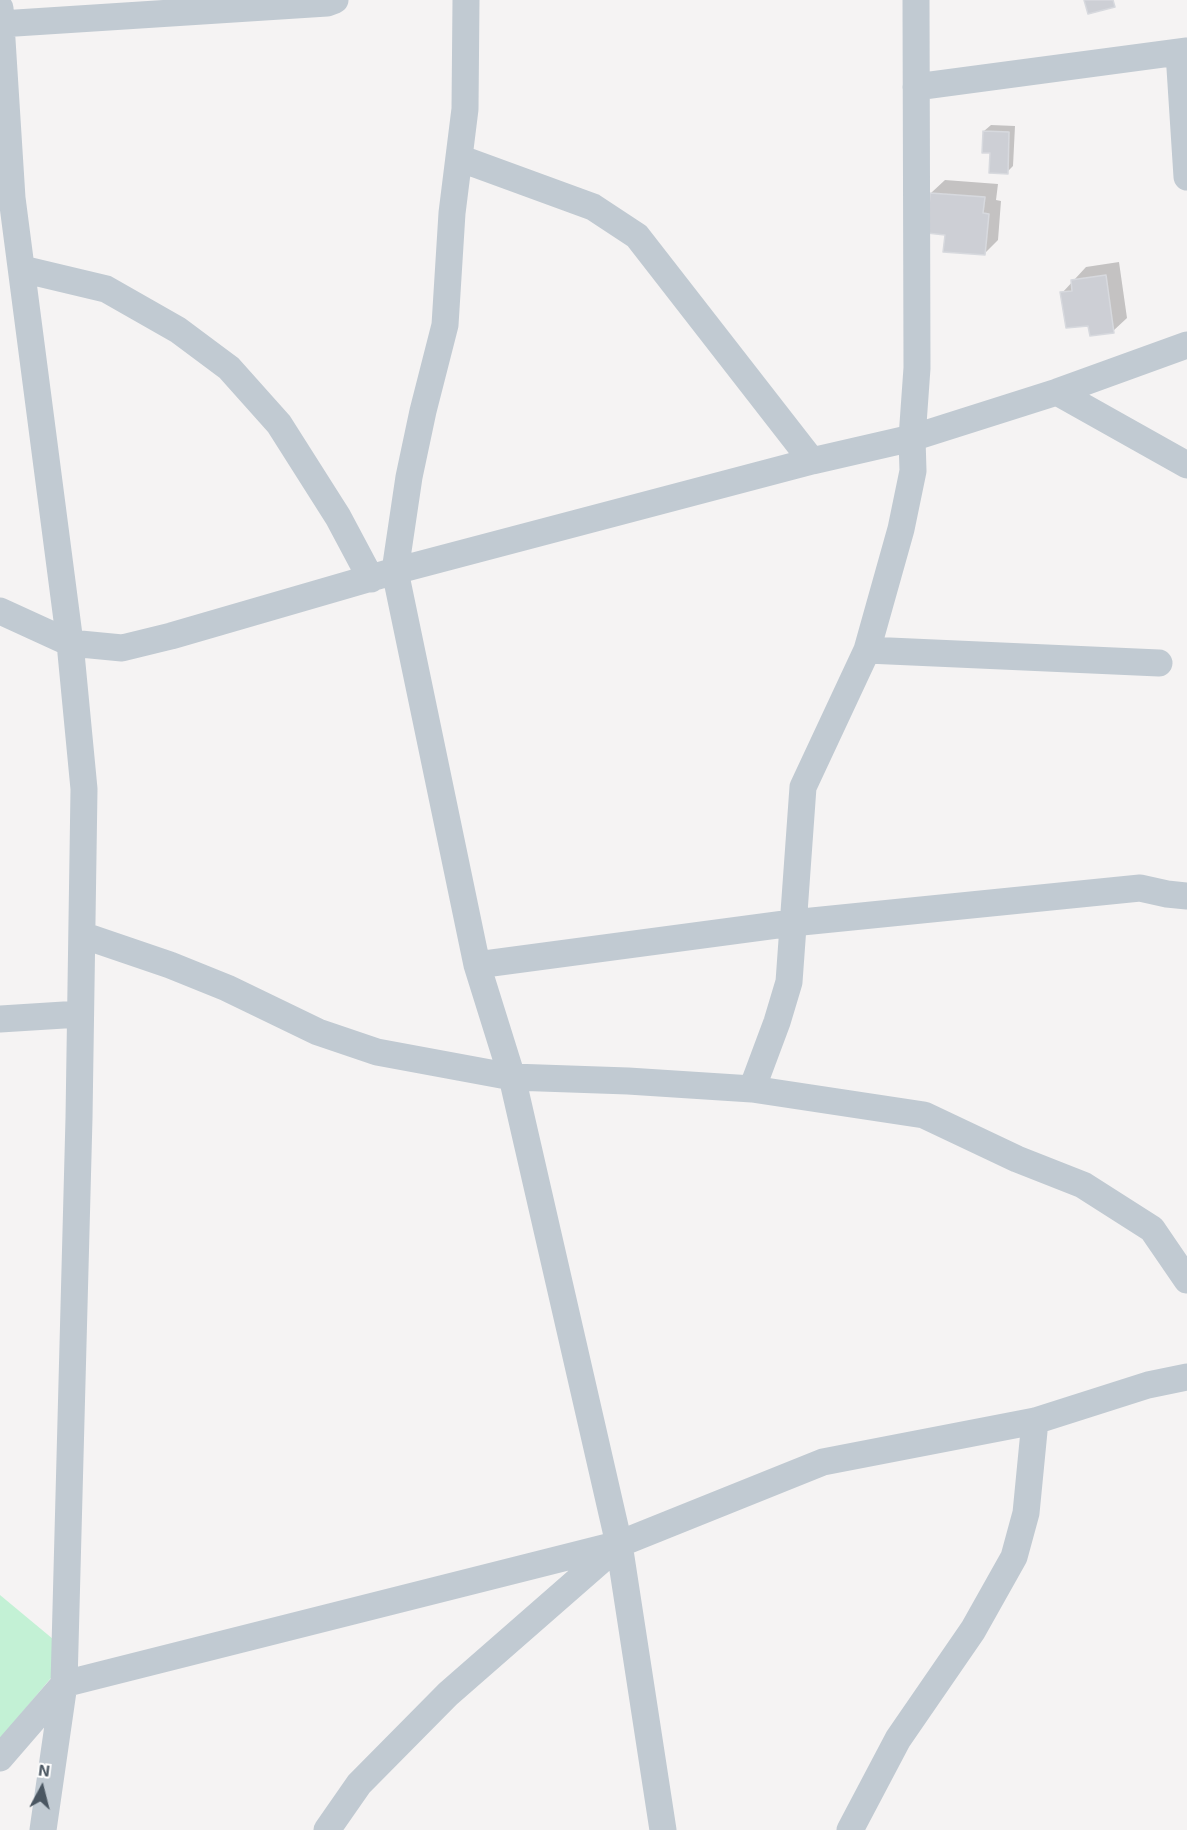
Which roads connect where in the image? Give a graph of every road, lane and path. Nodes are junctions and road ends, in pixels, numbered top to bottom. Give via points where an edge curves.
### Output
1 (335, 0) edge
2 (466, 0) edge
3 (916, 0) edge
4 (0, 8) edge
5 (0, 24) edge
6 (1183, 52) edge
7 (916, 87) junction
8 (459, 158) junction
9 (1187, 177) edge
10 (6, 201) edge
11 (22, 269) junction
12 (1187, 345) edge
13 (1057, 392) junction
14 (912, 438) junction
15 (812, 461) junction
16 (1187, 465) edge
17 (383, 575) junction
18 (0, 611) edge
19 (70, 643) junction
20 (867, 650) junction
21 (1159, 663) dead end
22 (1187, 896) edge
23 (792, 923) junction
24 (82, 935) junction
25 (477, 965) junction
26 (80, 1014) junction
27 (0, 1019) edge
28 (512, 1077) junction
29 (752, 1089) junction
30 (1187, 1280) edge
31 (1187, 1377) edge
32 (1035, 1421) junction
33 (620, 1544) junction
34 (64, 1684) junction
35 (0, 1758) edge
36 (42, 1830) edge
37 (327, 1830) edge
38 (663, 1830) edge
39 (850, 1830) edge

1 - 5 street
2 - 8 street via 465,109
3 - 7 street
4 - 5 street
5 - 10 street
6 - 7 street
6 - 9 street
7 - 14 street via 917,368
8 - 15 street via 593,207 637,236
8 - 17 street via 445,325
10 - 11 street
11 - 17 street via 106,289 178,330 229,368 279,424 338,517
11 - 19 street
12 - 13 street
13 - 14 street
13 - 16 street
14 - 15 street
14 - 20 street via 913,471 901,529
15 - 17 street
17 - 19 street via 122,648
17 - 25 street
18 - 19 street
19 - 24 street via 84,789
20 - 21 street
20 - 23 street via 803,787
22 - 23 street via 1140,888
23 - 25 street
23 - 29 street via 789,982
24 - 26 street
24 - 28 street via 180,969 318,1032 377,1052
25 - 28 street
26 - 27 street
26 - 34 street
28 - 29 street
28 - 33 street
29 - 30 street via 924,1115 1093,1191 1152,1229
31 - 32 street via 1148,1385
32 - 33 street via 823,1462
32 - 39 street via 1026,1513 1014,1557 973,1630 898,1739
33 - 34 street
33 - 37 street via 448,1694 359,1784
33 - 38 street
34 - 35 street
34 - 36 street

